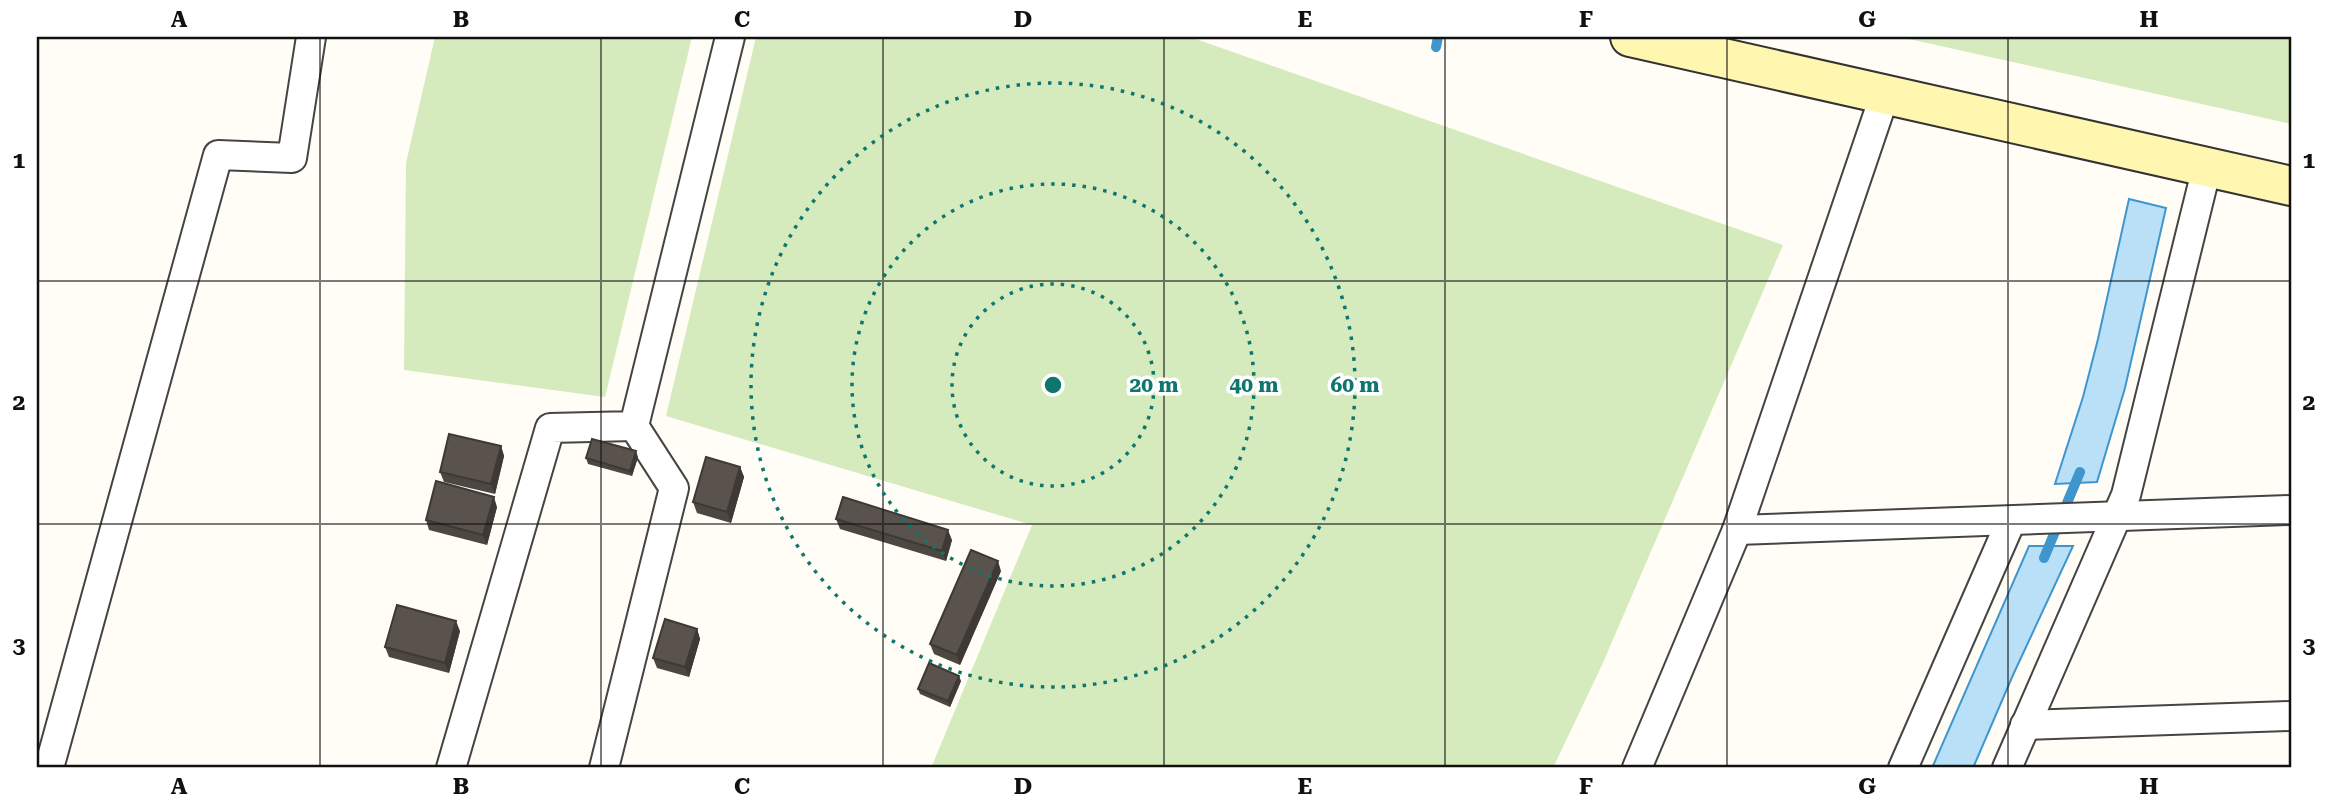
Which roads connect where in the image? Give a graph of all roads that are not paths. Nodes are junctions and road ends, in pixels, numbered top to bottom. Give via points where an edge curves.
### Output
1 (311, 37) edge
2 (730, 37) edge
3 (1630, 37) edge
4 (1885, 94) junction
5 (2207, 167) junction
6 (2291, 187) edge
7 (635, 426) junction
8 (2291, 510) edge
9 (2116, 516) junction
10 (2024, 520) junction
11 (1737, 530) junction
12 (2291, 716) edge
13 (2025, 725) junction
14 (50, 768) edge
15 (451, 768) edge
16 (604, 768) edge
17 (1637, 768) edge
18 (1903, 768) edge
19 (2007, 768) edge

1 - 14 street via 292,159 218,155
2 - 7 street
3 - 4 street
4 - 5 street
4 - 11 street
5 - 6 street
5 - 9 street via 2126,495
7 - 15 street via 550,428
7 - 16 street via 674,488
8 - 9 street
9 - 10 street
9 - 13 street
10 - 11 street
10 - 18 street
11 - 17 street
12 - 13 street
13 - 19 street

